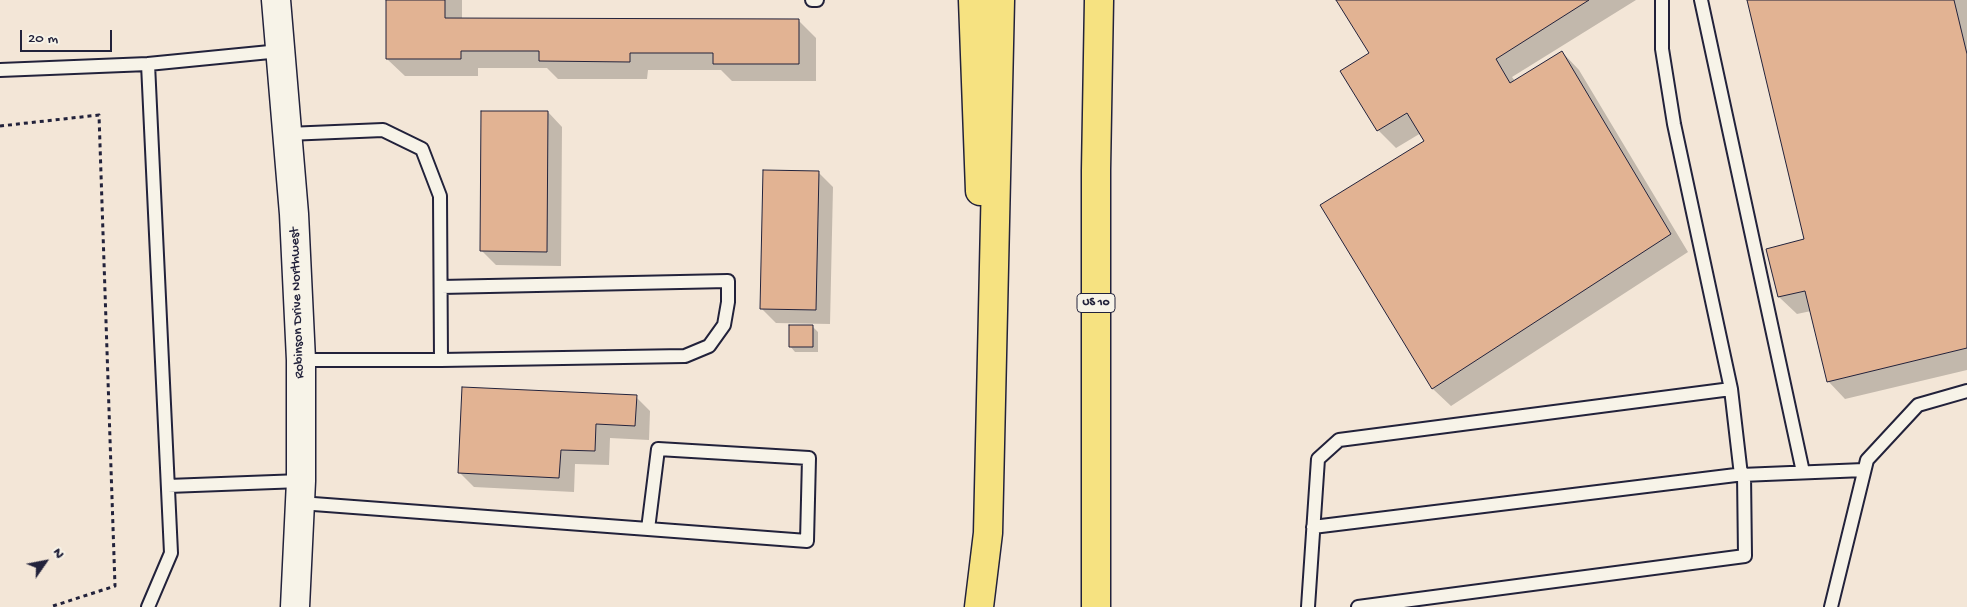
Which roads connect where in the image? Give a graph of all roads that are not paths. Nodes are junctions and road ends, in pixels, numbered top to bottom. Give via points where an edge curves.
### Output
1 (276, 0) edge
2 (812, 0) edge
3 (817, 0) edge
4 (973, 0) edge
5 (1000, 0) edge
6 (1099, 0) edge
7 (1662, 0) edge
8 (1701, 0) edge
9 (280, 51) junction
10 (148, 64) junction
11 (0, 70) edge
12 (287, 134) junction
13 (441, 287) junction
14 (301, 360) junction
15 (441, 360) junction
16 (1731, 389) junction
17 (1967, 391) edge
18 (1864, 470) junction
19 (1803, 472) junction
20 (1744, 474) junction
21 (168, 486) junction
22 (300, 492) junction
23 (1313, 527) junction
24 (648, 529) junction
25 (988, 533) junction
26 (148, 607) edge
27 (295, 607) edge
28 (979, 607) edge
29 (1096, 607) edge
30 (1308, 607) edge
31 (1358, 607) edge
32 (1831, 607) edge

1 - 9 street, Robinson Drive Northwest
2 - 3 lane
4 - 25 highway
5 - 25 highway
6 - 29 highway, US 10
7 - 16 lane via 1662,49 1674,124
8 - 19 lane
9 - 10 lane
9 - 12 street, Robinson Drive Northwest
10 - 11 lane
10 - 21 lane
12 - 13 lane via 383,130 422,149 440,196
12 - 14 street, Robinson Drive Northwest
13 - 15 lane
13 - 15 lane via 728,281 724,325 709,346 685,356
14 - 15 lane
14 - 22 street, Robinson Drive Northwest
16 - 20 lane via 1741,474
16 - 23 lane via 1339,440 1318,459
17 - 18 lane via 1918,405 1867,460
18 - 19 lane
18 - 32 lane
19 - 20 lane
20 - 23 lane
20 - 31 lane via 1745,556
21 - 22 lane
21 - 26 lane via 170,553
22 - 24 lane
22 - 27 street, Robinson Drive Northwest
23 - 30 lane
24 - 24 lane via 807,541 809,458 658,448
25 - 28 highway

